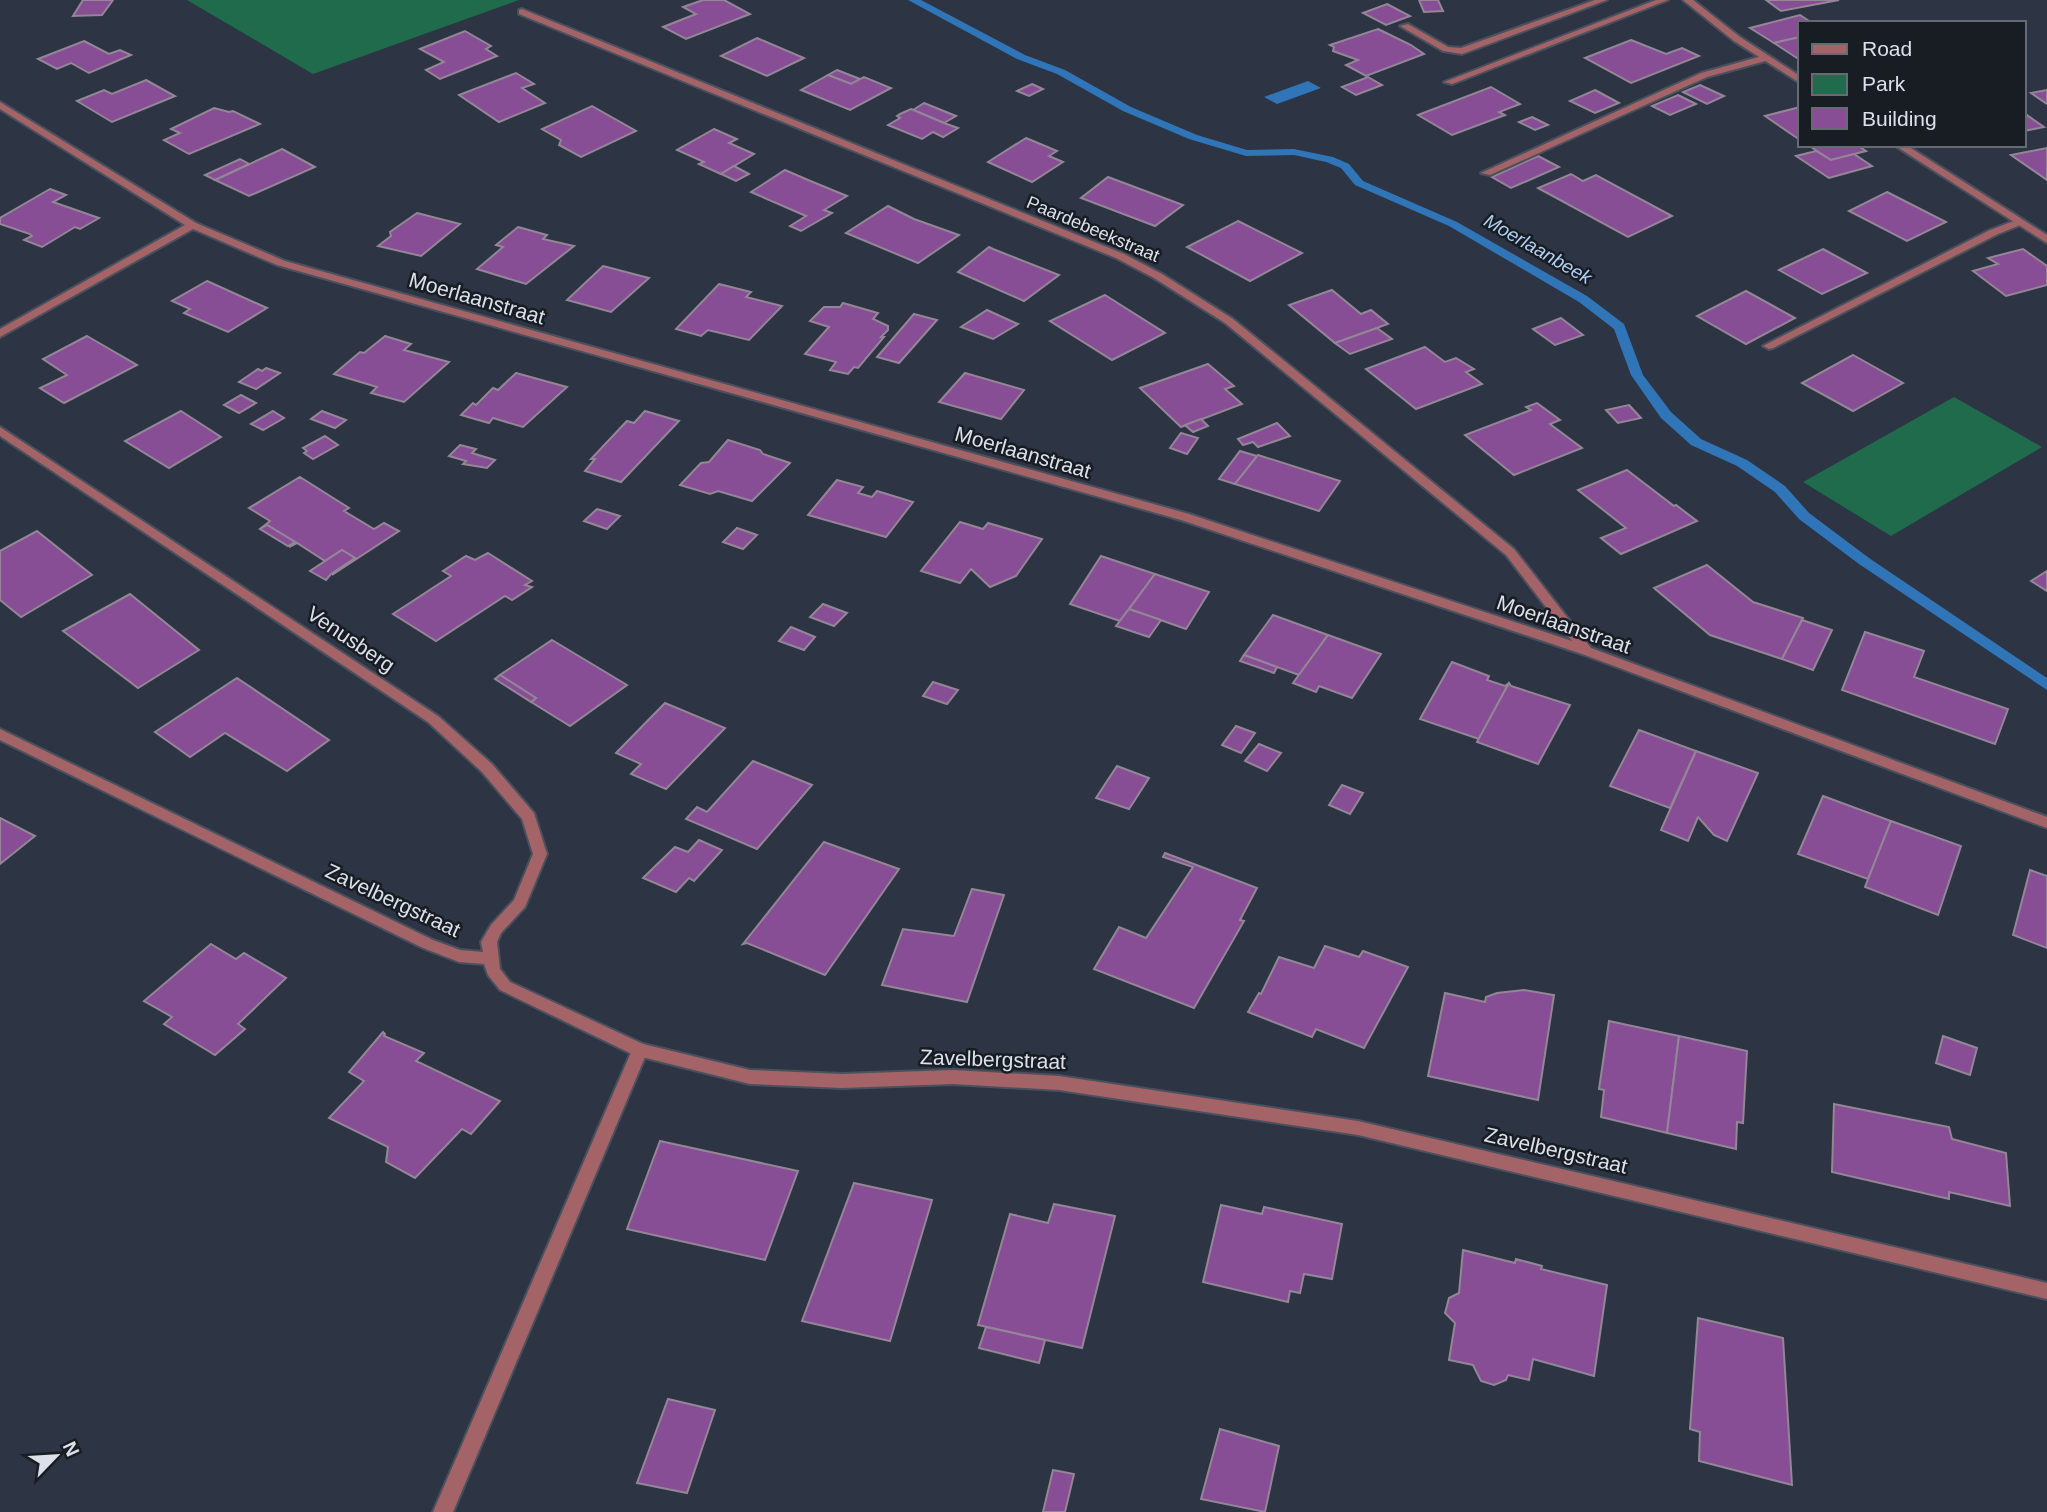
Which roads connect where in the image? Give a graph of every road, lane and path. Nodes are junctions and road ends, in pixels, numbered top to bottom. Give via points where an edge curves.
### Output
1 (1604, 0) edge
2 (1664, 0) edge
3 (1688, 0) edge
4 (522, 12) dead end
5 (1405, 26) dead end
6 (1766, 58) junction
7 (1798, 79) edge
8 (1449, 82) dead end
9 (0, 105) edge
10 (1902, 147) edge
11 (1486, 173) dead end
12 (2019, 222) junction
13 (192, 225) junction
14 (2047, 240) edge
15 (0, 334) edge
16 (1769, 346) dead end
17 (0, 431) edge
18 (1587, 651) junction
19 (0, 734) edge
20 (2047, 823) edge
21 (490, 959) junction
22 (640, 1050) junction
23 (2047, 1291) edge
24 (443, 1512) edge

1 - 5 street via 1462,51 1446,49
2 - 8 street
3 - 6 street
4 - 18 street, Paardebeekstraat via 1120,256 1157,276 1229,321 1510,552
6 - 7 street
6 - 11 street via 1704,75
9 - 13 street, Moerlaanstraat
10 - 12 street
12 - 14 street
12 - 16 street
13 - 15 street
13 - 18 street, Moerlaanstraat via 281,263 1185,517
17 - 21 street, Venusberg via 433,719 487,768 529,817 540,854 520,903 489,942
18 - 20 street, Moerlaanstraat
19 - 21 street, Zavelbergstraat via 428,944 460,957
21 - 22 street, Zavelbergstraat via 505,986
22 - 23 street, Zavelbergstraat via 750,1077 842,1081 953,1077 1059,1083 1358,1128
22 - 24 street

